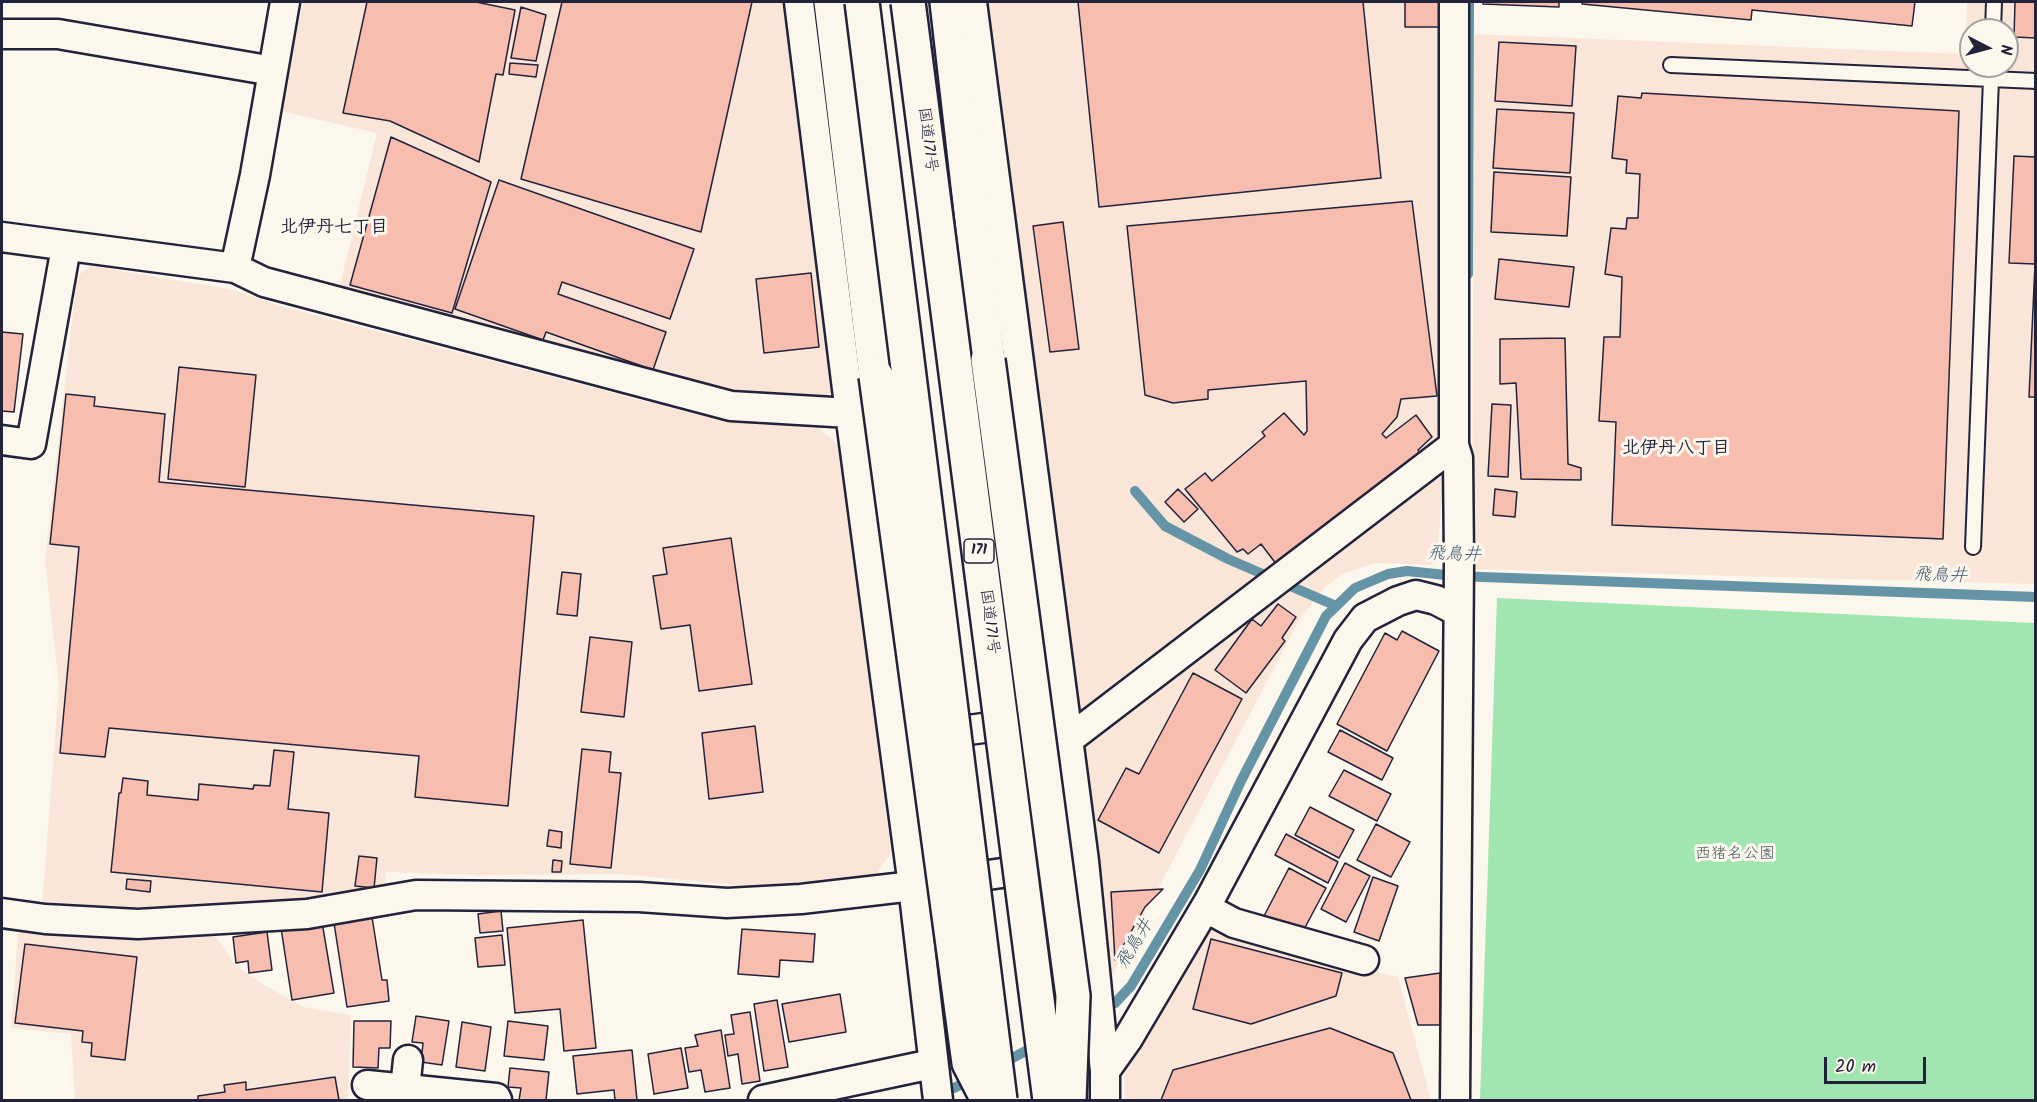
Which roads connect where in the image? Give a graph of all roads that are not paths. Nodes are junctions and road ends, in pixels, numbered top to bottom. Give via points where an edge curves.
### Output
1 (285, 2) edge
2 (799, 2) edge
3 (831, 2) edge
4 (862, 2) edge
5 (908, 2) edge
6 (948, 2) edge
7 (972, 2) edge
8 (1454, 2) edge
9 (1994, 2) edge
10 (1993, 18) edge
11 (2, 33) edge
12 (1671, 65) dead end
13 (273, 70) junction
14 (1959, 72) edge
15 (1991, 78) edge
16 (2019, 78) edge
17 (2036, 81) edge
18 (2, 237) edge
19 (66, 247) junction
20 (235, 268) junction
21 (850, 413) junction
22 (2, 440) edge
23 (1454, 445) junction
24 (1973, 547) dead end
25 (1457, 604) junction
26 (1066, 728) junction
27 (893, 741) junction
28 (1084, 861) junction
29 (913, 886) junction
30 (1206, 908) junction
31 (2, 913) edge
32 (1364, 960) dead end
33 (408, 1060) dead end
34 (932, 1064) junction
35 (1105, 1071) junction
36 (367, 1084) dead end
37 (405, 1089) junction
38 (497, 1101) edge
39 (763, 1101) edge
40 (938, 1101) edge
41 (988, 1101) edge
42 (1000, 1101) edge
43 (1050, 1101) edge
44 (1069, 1101) edge
45 (1105, 1101) edge
46 (1455, 1101) edge

1 - 13 street
2 - 21 street
3 - 41 highway, bridge via 876,376 969,1063
4 - 42 highway, bridge
5 - 43 highway, 国道171号 / 171, bridge
6 - 44 highway, 171, bridge via 988,360 1073,996
7 - 26 street
8 - 23 street
9 - 10 lane
11 - 13 street via 58,34
12 - 14 lane
13 - 20 street
15 - 24 lane
16 - 17 lane
18 - 19 street
19 - 20 street
19 - 22 street via 31,444
20 - 21 street via 264,282 731,406
21 - 27 street
23 - 25 street via 1458,458
23 - 26 street
25 - 30 street via 1416,595 1365,618 1347,640
25 - 46 street
26 - 27 street
26 - 28 street
27 - 29 street
28 - 29 street
28 - 35 street
29 - 31 street via 727,903 639,897 416,895 307,914 138,924
29 - 34 street
30 - 32 street via 1234,923
30 - 35 street
33 - 37 street
34 - 39 street
34 - 40 street
35 - 45 street
36 - 37 street
37 - 38 street

